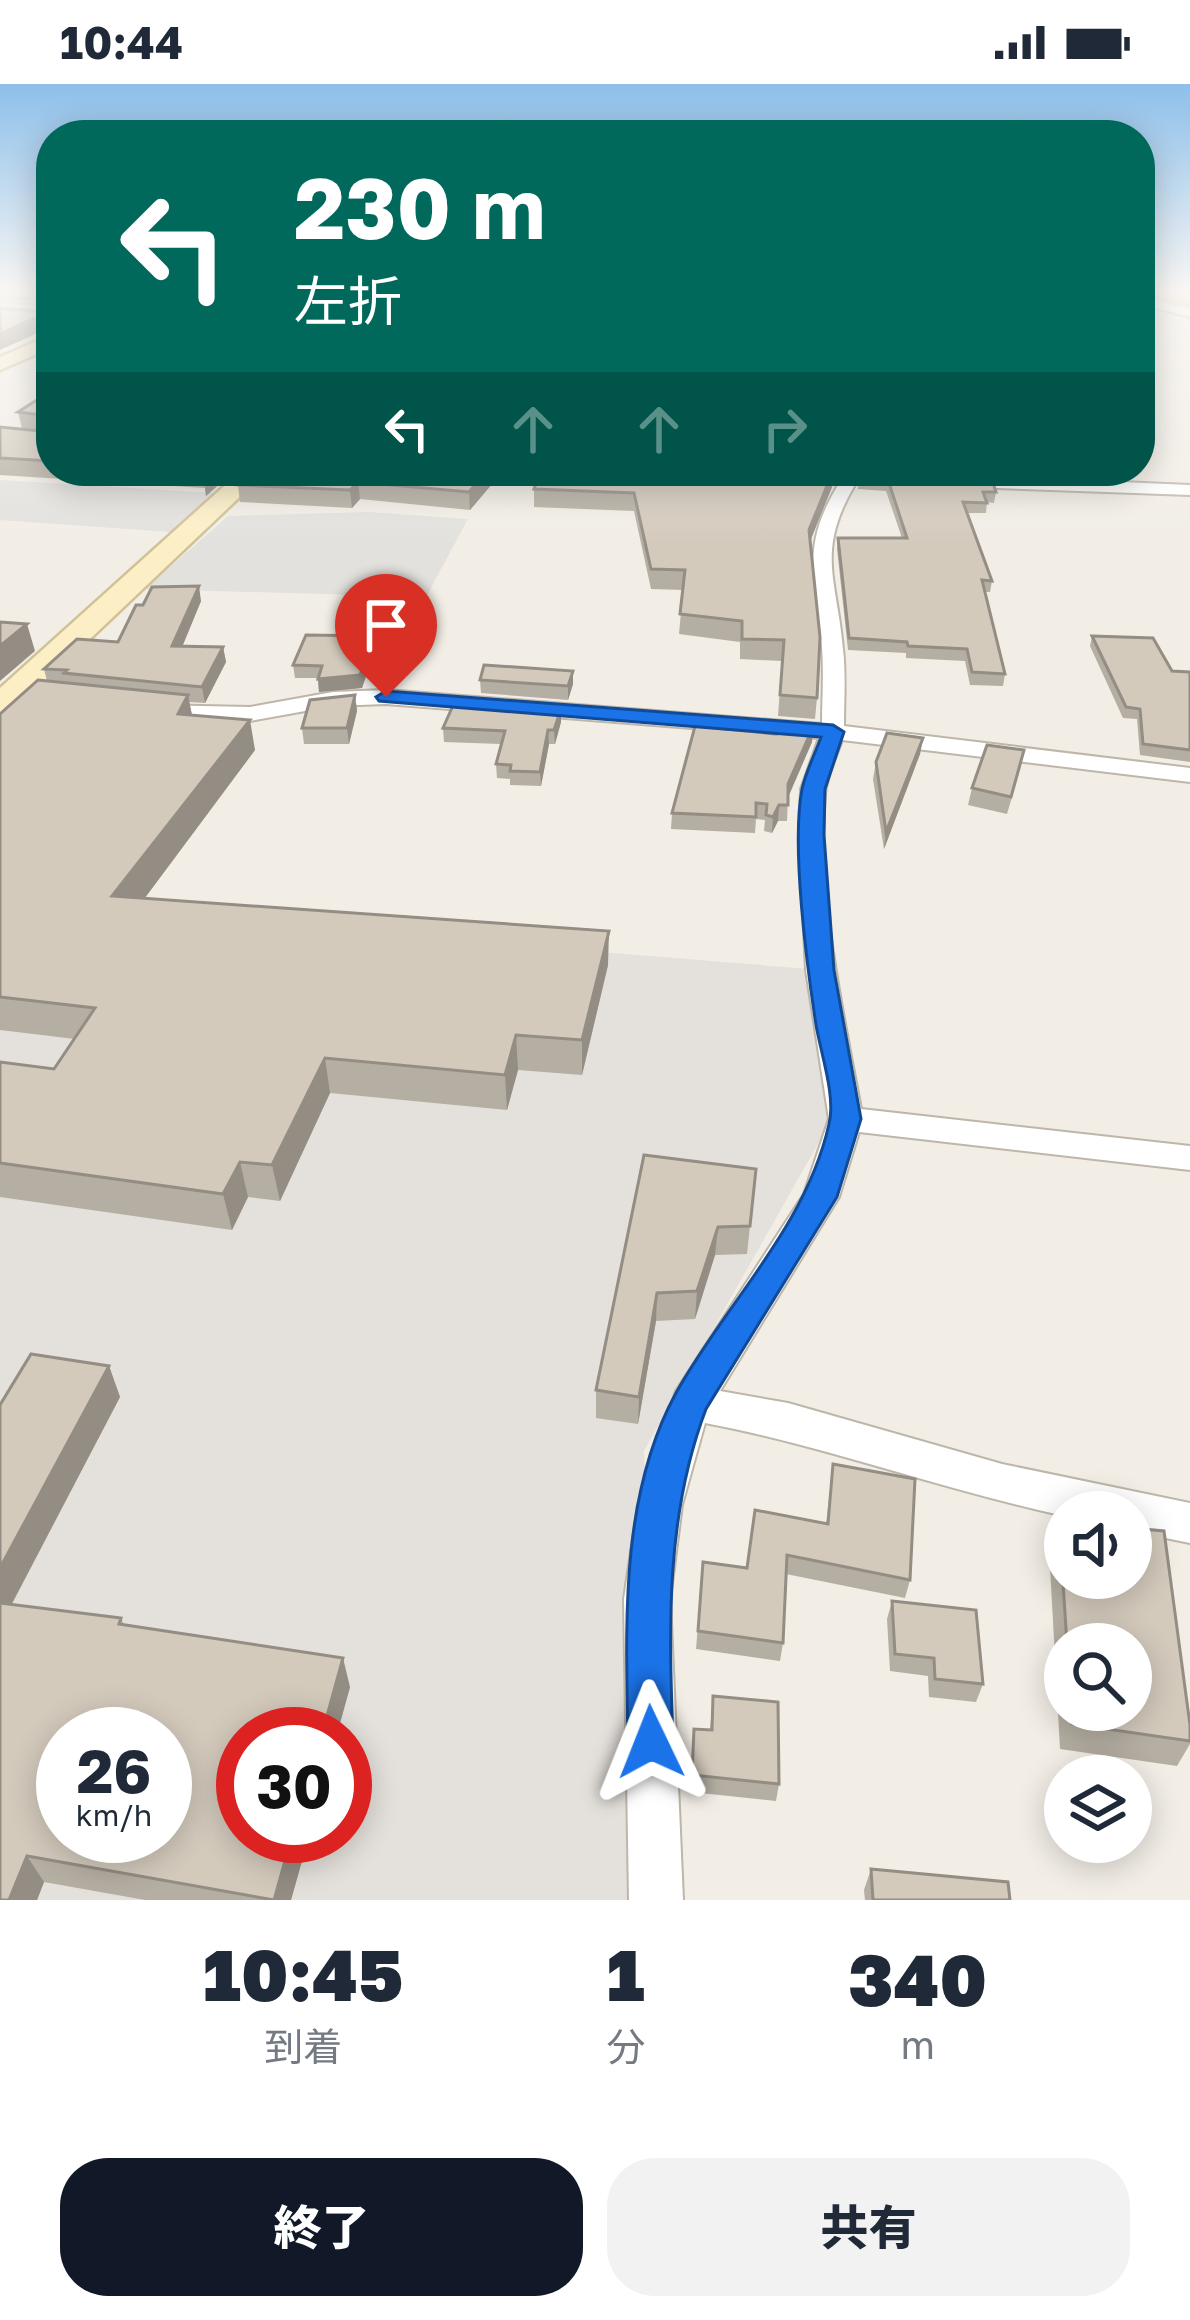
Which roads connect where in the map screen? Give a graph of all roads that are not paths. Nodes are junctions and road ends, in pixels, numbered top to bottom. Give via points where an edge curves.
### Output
1 (239, 486) edge
2 (848, 486) edge
3 (1106, 486) edge
4 (1190, 490) edge
5 (13, 697) edge
6 (128, 710) edge
7 (833, 732) junction
8 (1190, 775) edge
9 (846, 1119) junction
10 (1190, 1158) edge
11 (690, 1402) junction
12 (1190, 1523) edge
13 (656, 1900) edge

1 - 5 street
2 - 7 street via 819,562 833,649
3 - 4 street
6 - 7 street via 250,714 386,697
7 - 8 street
7 - 9 street via 813,789 812,835 821,970
9 - 10 street
9 - 11 street via 821,1197
11 - 12 street
11 - 13 street via 660,1505 647,1599

